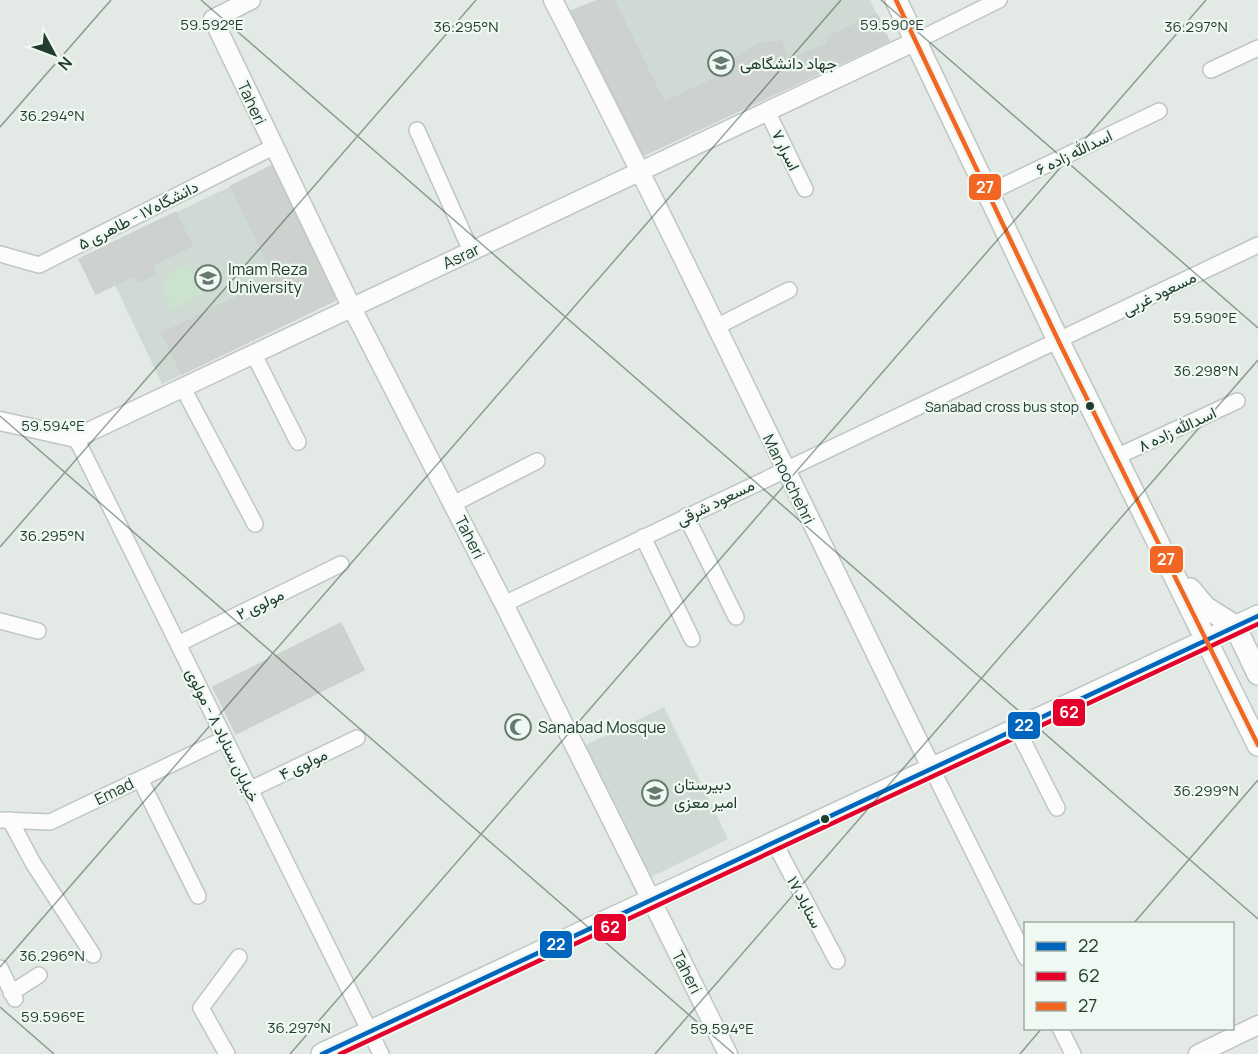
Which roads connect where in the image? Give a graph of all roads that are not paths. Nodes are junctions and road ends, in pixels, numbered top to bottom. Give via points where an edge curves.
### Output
1 (251, 0) edge
2 (554, 0) edge
3 (896, 0) edge
4 (999, 0) edge
5 (916, 42) junction
6 (1258, 48) edge
7 (1211, 70) dead end
8 (767, 111) junction
9 (1159, 111) dead end
10 (417, 130) dead end
11 (273, 147) junction
12 (641, 171) junction
13 (805, 189) dead end
14 (988, 193) junction
15 (1258, 245) edge
16 (471, 251) junction
17 (0, 254) edge
18 (789, 290) dead end
19 (352, 308) junction
20 (716, 327) junction
21 (1059, 342) junction
22 (254, 355) junction
23 (183, 388) junction
24 (1237, 401) dead end
25 (0, 421) edge
26 (76, 438) junction
27 (298, 442) dead end
28 (1116, 457) junction
29 (537, 461) dead end
30 (784, 469) junction
31 (453, 504) junction
32 (686, 516) junction
33 (255, 524) dead end
34 (643, 537) junction
35 (341, 564) dead end
36 (1168, 564) junction
37 (504, 604) junction
38 (1258, 616) edge
39 (736, 617) dead end
40 (0, 621) edge
41 (1235, 626) junction
42 (38, 631) dead end
43 (692, 639) dead end
44 (1206, 640) junction
45 (178, 644) junction
46 (1258, 674) edge
47 (1017, 729) junction
48 (224, 738) junction
49 (357, 738) dead end
50 (1258, 745) edge
51 (932, 769) junction
52 (140, 779) junction
53 (249, 790) junction
54 (1057, 808) dead end
55 (5, 820) edge
56 (774, 843) junction
57 (198, 896) dead end
58 (651, 900) junction
59 (1024, 954) edge
60 (93, 955) dead end
61 (238, 957) dead end
62 (837, 961) dead end
63 (1, 974) edge
64 (39, 975) dead end
65 (1258, 1025) edge
66 (1061, 1030) edge
67 (370, 1031) junction
68 (227, 1054) edge
69 (322, 1054) edge
70 (381, 1054) edge
71 (728, 1054) edge
72 (1073, 1054) edge
73 (1198, 1054) edge

1 - 11 street, Taheri via 213,19
2 - 12 street, Manoochehri
3 - 5 main road
4 - 5 street
5 - 8 street, Asrar
5 - 14 main road
6 - 7 street
8 - 12 street, Asrar
8 - 13 street, اسرار ۷
9 - 14 street, اسدالله زاده ۶
10 - 16 street
11 - 17 street, دانشگاه۱۷ - طاهری ۵ via 39,265
11 - 19 street, Taheri
12 - 16 street, Asrar
12 - 20 street, Manoochehri
14 - 21 main road
15 - 21 street, مسعود غربی
16 - 19 street, Asrar
18 - 20 street
19 - 22 street, Asrar
19 - 31 street, Taheri
20 - 30 street, Manoochehri
21 - 28 main road
21 - 30 street, مسعود شرقی
22 - 23 street, Asrar
22 - 27 street
23 - 26 street, Asrar
23 - 33 street
24 - 28 street, اسدالله زاده ۸
25 - 26 street
26 - 45 street, خیابان سناباد ۸ - مولوی
28 - 36 main road
29 - 31 street
30 - 32 street, مسعود شرقی
30 - 51 street, Manoochehri
31 - 37 street, Taheri
32 - 34 street, مسعود شرقی
32 - 39 street
34 - 37 street, مسعود شرقی
34 - 43 street
35 - 45 street, مولوی ۲
36 - 41 main road via 1205,607
36 - 44 main road
37 - 58 street, Taheri
38 - 41 main road
40 - 42 street
41 - 44 main road
41 - 46 main road
44 - 47 main road
44 - 50 main road
45 - 48 street, خیابان سناباد ۸ - مولوی
47 - 51 main road
47 - 54 street
48 - 52 street, Emad
48 - 53 street, خیابان سناباد ۸ - مولوی
49 - 53 street, مولوی ۴
51 - 56 main road
51 - 59 street, Manoochehri
52 - 55 street, Emad via 50,822
52 - 57 street
53 - 67 street, خیابان سناباد ۸ - مولوی
55 - 60 street
56 - 58 main road
56 - 62 street, سناباد ۱۷
58 - 67 main road
58 - 71 street, Taheri
61 - 68 street via 201,1008
63 - 64 street via 13,996
65 - 73 street
66 - 72 street
67 - 69 main road
67 - 70 street, خیابان سناباد ۸ - مولوی

